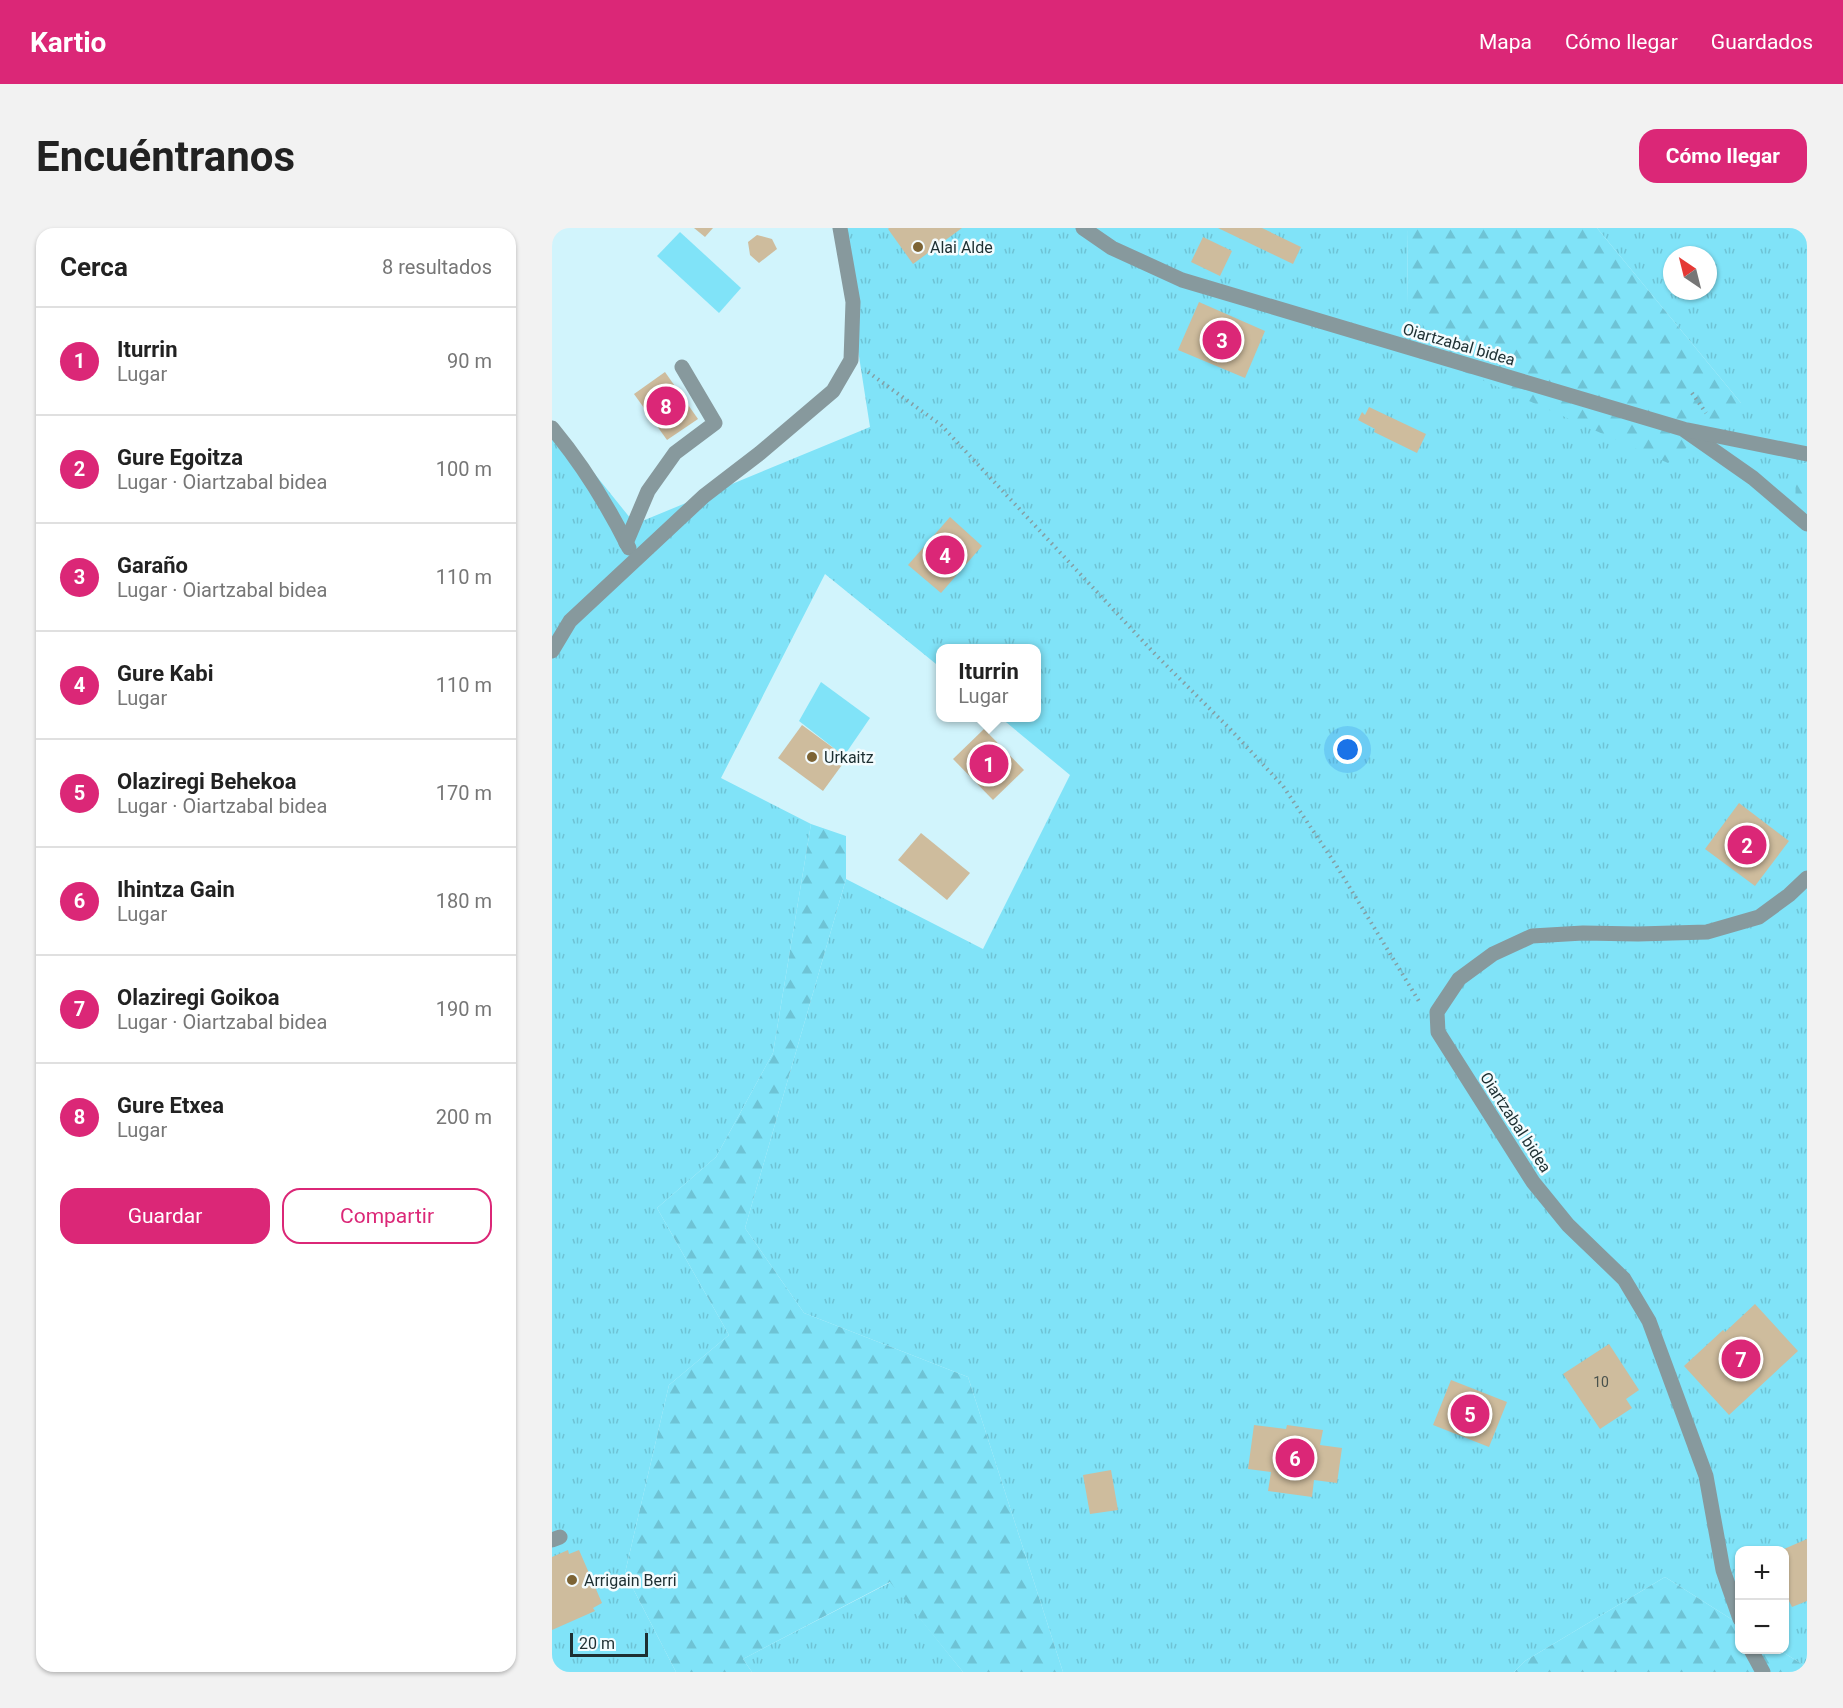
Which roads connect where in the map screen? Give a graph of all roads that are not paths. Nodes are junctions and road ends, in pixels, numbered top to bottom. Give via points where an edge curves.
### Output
1 (840, 228) edge
2 (1083, 228) edge
3 (682, 367) dead end
4 (552, 428) edge
5 (1683, 429) junction
6 (1807, 454) edge
7 (1807, 524) edge
8 (626, 543) junction
9 (635, 562) junction
10 (552, 651) edge
11 (1807, 878) edge
12 (1735, 1605) edge
13 (1753, 1654) edge
14 (1763, 1672) edge

1 - 9 street via 853,302 851,360 833,391 704,496
2 - 5 street, Oiartzabal bidea via 1112,248 1182,280
3 - 8 street via 716,423 675,453 648,491
4 - 8 street via 576,459
5 - 6 street
5 - 7 street, Oiartzabal bidea via 1753,478
8 - 9 street
9 - 10 street via 570,621
11 - 12 street, Oiartzabal bidea via 1759,916 1707,932 1532,936 1493,954 1459,979 1437,1012 1438,1032 1533,1182 1568,1225 1623,1279 1648,1321 1706,1476 1723,1570
13 - 14 street

